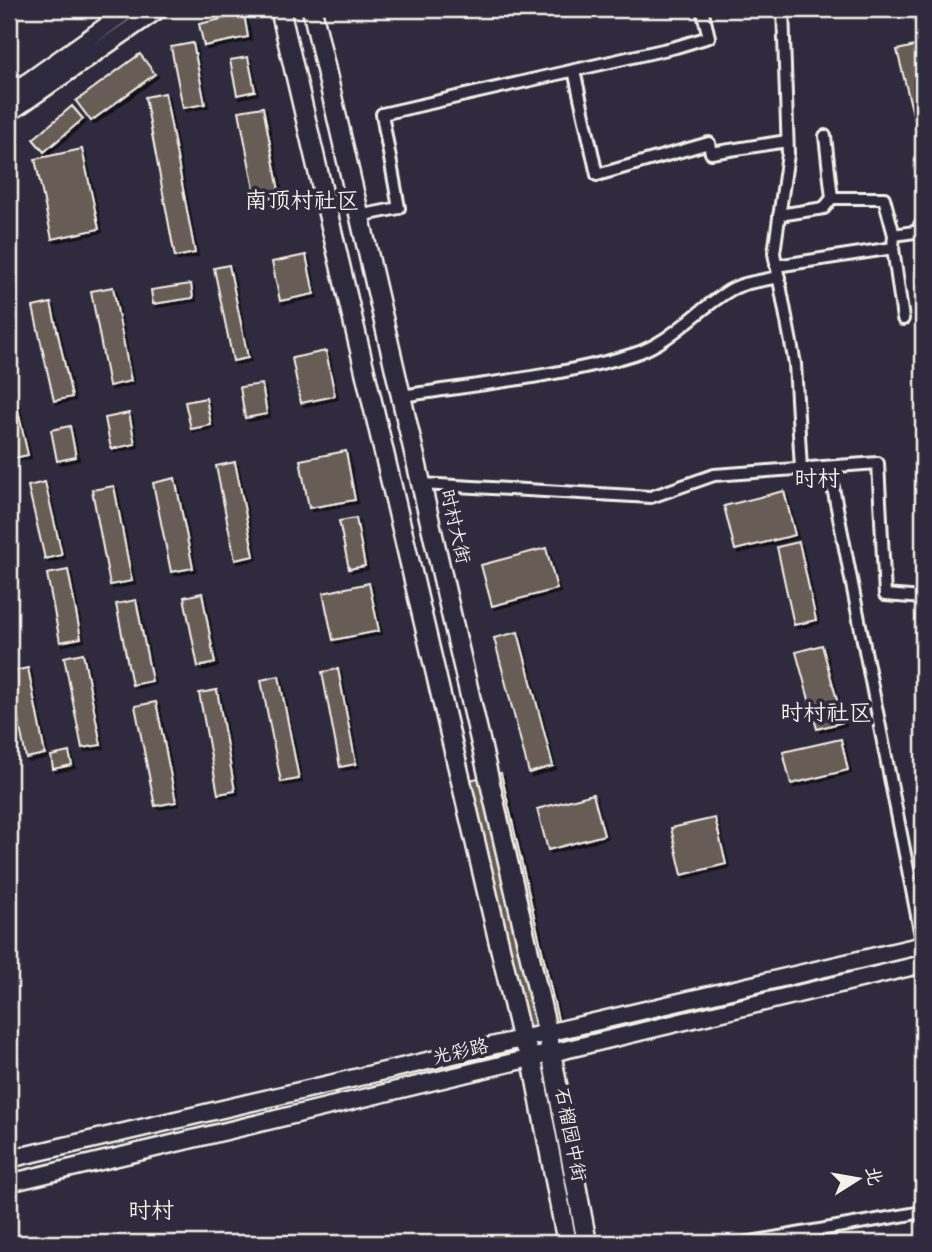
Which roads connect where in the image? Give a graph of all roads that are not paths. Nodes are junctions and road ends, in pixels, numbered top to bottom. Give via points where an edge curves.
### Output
1 (130, 9) edge
2 (159, 9) edge
3 (280, 9) edge
4 (312, 9) edge
5 (702, 9) edge
6 (783, 9) edge
7 (812, 9) edge
8 (858, 9) edge
9 (574, 70) junction
10 (9, 95) edge
11 (9, 113) edge
12 (825, 136) dead end
13 (787, 141) junction
14 (832, 198) junction
15 (779, 215) junction
16 (359, 216) junction
17 (923, 224) edge
18 (894, 234) junction
19 (893, 248) junction
20 (777, 271) junction
21 (903, 319) dead end
22 (401, 396) junction
23 (829, 467) junction
24 (801, 469) junction
25 (421, 484) junction
26 (923, 598) edge
27 (923, 945) edge
28 (923, 964) edge
29 (547, 1031) junction
30 (521, 1037) junction
31 (552, 1054) junction
32 (532, 1059) junction
33 (9, 1159) edge
34 (9, 1183) edge
35 (923, 1212) edge
36 (567, 1243) edge
37 (587, 1243) edge
38 (745, 1243) edge

1 - 10 main road
2 - 11 main road
3 - 30 main road
4 - 16 main road, 时村大街
5 - 9 street via 709,37
6 - 13 street
7 - 8 lane
9 - 13 street via 597,175 709,144 711,153
9 - 16 street via 382,114 399,208
12 - 14 street
13 - 15 street
14 - 15 street via 824,208
14 - 18 street via 884,198
15 - 20 street via 774,253
16 - 22 main road, 时村大街
17 - 18 street via 921,231
18 - 19 street
19 - 20 street
19 - 21 street
20 - 22 street via 728,291 661,341 635,354
20 - 24 street via 795,364
22 - 25 main road, 时村大街
23 - 24 street
23 - 26 street via 878,463 885,595
23 - 27 street
24 - 25 street via 714,475 651,497
25 - 29 main road, 时村大街
27 - 29 main road, 光彩路
28 - 31 main road, 光彩路
29 - 30 main road, 光彩路
29 - 31 main road, 时村大街
30 - 32 main road, 石榴园中街
30 - 33 main road, 光彩路
31 - 32 main road, 光彩路
31 - 37 main road, 石榴园中街
32 - 34 main road, 光彩路
32 - 36 main road, 石榴园中街
35 - 38 street

